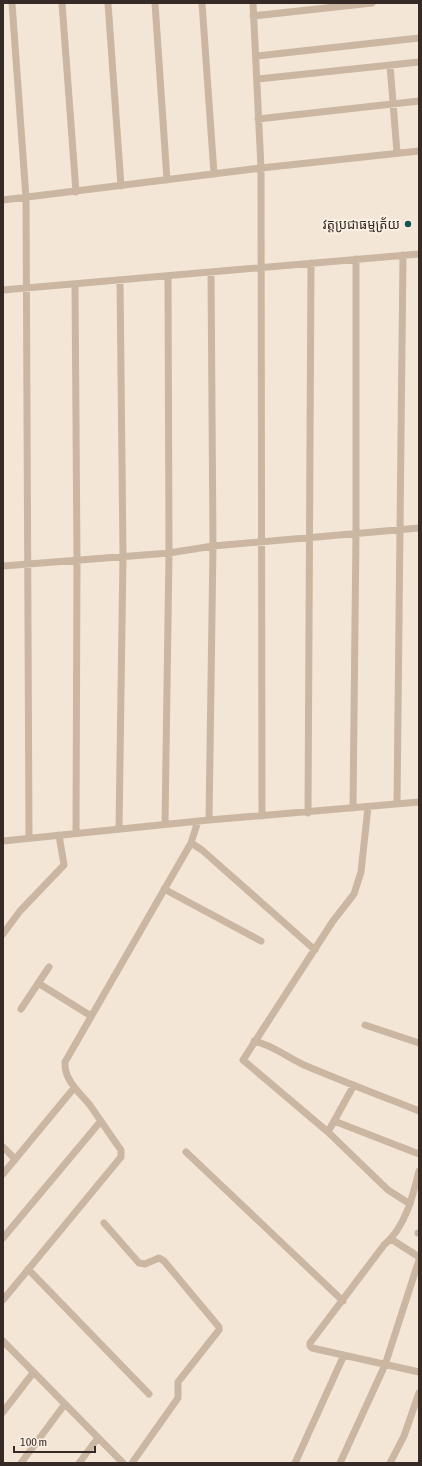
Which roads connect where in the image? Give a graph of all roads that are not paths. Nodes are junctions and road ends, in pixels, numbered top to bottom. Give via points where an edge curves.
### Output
1 (12, 3) edge
2 (62, 3) edge
3 (108, 3) edge
4 (155, 3) edge
5 (202, 3) edge
6 (253, 3) edge
7 (372, 3) edge
8 (253, 16) junction
9 (419, 38) edge
10 (257, 56) junction
11 (419, 62) edge
12 (390, 65) junction
13 (258, 79) junction
14 (419, 101) edge
15 (392, 104) junction
16 (258, 119) junction
17 (419, 151) edge
18 (397, 153) junction
19 (261, 168) junction
20 (214, 174) junction
21 (167, 180) junction
22 (121, 186) junction
23 (76, 192) junction
24 (26, 198) junction
25 (3, 200) edge
26 (419, 254) edge
27 (403, 255) junction
28 (356, 259) junction
29 (311, 263) junction
30 (262, 268) junction
31 (211, 272) junction
32 (168, 276) junction
33 (120, 280) junction
34 (75, 284) junction
35 (26, 288) junction
36 (3, 290) edge
37 (419, 528) edge
38 (400, 529) junction
39 (356, 533) junction
40 (310, 538) junction
41 (261, 542) junction
42 (213, 546) junction
43 (169, 553) junction
44 (124, 556) junction
45 (77, 560) junction
46 (29, 563) junction
47 (3, 566) edge
48 (419, 802) edge
49 (396, 804) junction
50 (368, 807) junction
51 (352, 808) junction
52 (308, 813) junction
53 (262, 816) junction
54 (209, 820) junction
55 (198, 821) junction
56 (165, 824) junction
57 (119, 829) junction
58 (76, 833) junction
59 (59, 835) junction
60 (29, 838) junction
61 (3, 841) edge
62 (192, 843) junction
63 (164, 889) junction
64 (3, 934) edge
65 (261, 941) dead end
66 (315, 950) junction
67 (49, 967) dead end
68 (38, 982) junction
69 (21, 1009) dead end
70 (91, 1016) junction
71 (365, 1024) dead end
72 (254, 1041) junction
73 (419, 1043) edge
74 (354, 1085) junction
75 (74, 1088) junction
76 (419, 1112) edge
77 (334, 1121) junction
78 (100, 1122) junction
79 (328, 1132) junction
80 (3, 1147) edge
81 (186, 1152) dead end
82 (419, 1154) edge
83 (15, 1160) junction
84 (419, 1172) edge
85 (3, 1174) edge
86 (410, 1204) junction
87 (104, 1223) dead end
88 (3, 1238) edge
89 (391, 1239) junction
90 (419, 1256) edge
91 (419, 1260) edge
92 (28, 1270) junction
93 (3, 1300) edge
94 (343, 1301) junction
95 (3, 1341) edge
96 (344, 1354) junction
97 (385, 1365) junction
98 (419, 1372) edge
99 (33, 1374) junction
100 (419, 1393) edge
101 (149, 1394) dead end
102 (66, 1404) junction
103 (3, 1412) edge
104 (98, 1438) junction
105 (21, 1463) edge
106 (79, 1463) edge
107 (123, 1463) edge
108 (132, 1463) edge
109 (295, 1463) edge
110 (340, 1463) edge
111 (390, 1463) edge

1 - 24 street
2 - 23 street
3 - 22 street
4 - 21 street
5 - 20 street
6 - 8 street
7 - 8 street
8 - 10 street
9 - 10 street
10 - 13 street
11 - 12 street
12 - 13 street
12 - 15 street
13 - 16 street
14 - 15 street
15 - 16 street
15 - 18 street
16 - 19 street
17 - 18 street
18 - 19 street
19 - 20 street
19 - 30 street
20 - 21 street
21 - 22 street
22 - 23 street
23 - 24 street
24 - 25 street
24 - 35 street
26 - 27 street
27 - 28 street
27 - 38 street
28 - 29 street
28 - 39 street
29 - 30 street
29 - 40 street
30 - 31 street
30 - 41 street
31 - 32 street
31 - 42 street
32 - 33 street
32 - 43 street
33 - 34 street
33 - 44 street
34 - 35 street
34 - 45 street
35 - 36 street
35 - 46 street
37 - 38 street
38 - 39 street
38 - 49 street
39 - 40 street
39 - 51 street
40 - 41 street
40 - 52 street
41 - 42 street
41 - 53 street
42 - 43 street
42 - 54 street
43 - 44 street
43 - 56 street
44 - 45 street
44 - 57 street
45 - 46 street
45 - 58 street
46 - 47 street
46 - 60 street
48 - 49 street
49 - 50 street
50 - 51 street
50 - 66 street via 361,872 356,889
51 - 52 street
52 - 53 street
53 - 54 street
54 - 55 street
55 - 56 street
55 - 62 street
56 - 57 street
57 - 58 street
58 - 59 street
59 - 60 street
59 - 64 street via 64,865 20,911
60 - 61 street
62 - 63 street
62 - 66 street
63 - 65 street
63 - 70 street
66 - 72 street
67 - 68 street
68 - 69 street
68 - 70 street
70 - 75 street via 65,1062 66,1074
71 - 73 street
72 - 74 street via 264,1043 283,1055
72 - 79 street via 243,1060
74 - 76 street
74 - 77 street
75 - 78 street
75 - 83 street
77 - 79 street
77 - 82 street
78 - 88 street
78 - 92 street via 121,1150 118,1162
79 - 86 street via 388,1190
80 - 83 street
81 - 94 street
83 - 85 street
84 - 86 street
86 - 89 street
87 - 108 street via 139,1263 144,1264 159,1258 164,1260 219,1327 178,1382 178,1398
89 - 90 street
89 - 94 street
91 - 97 street
92 - 93 street
92 - 101 street
94 - 96 street via 310,1346
95 - 99 street
96 - 97 street
96 - 109 street
97 - 98 street
97 - 110 street
99 - 102 street
99 - 103 street
100 - 111 street via 404,1436
102 - 104 street
102 - 105 street
104 - 106 street
104 - 107 street

